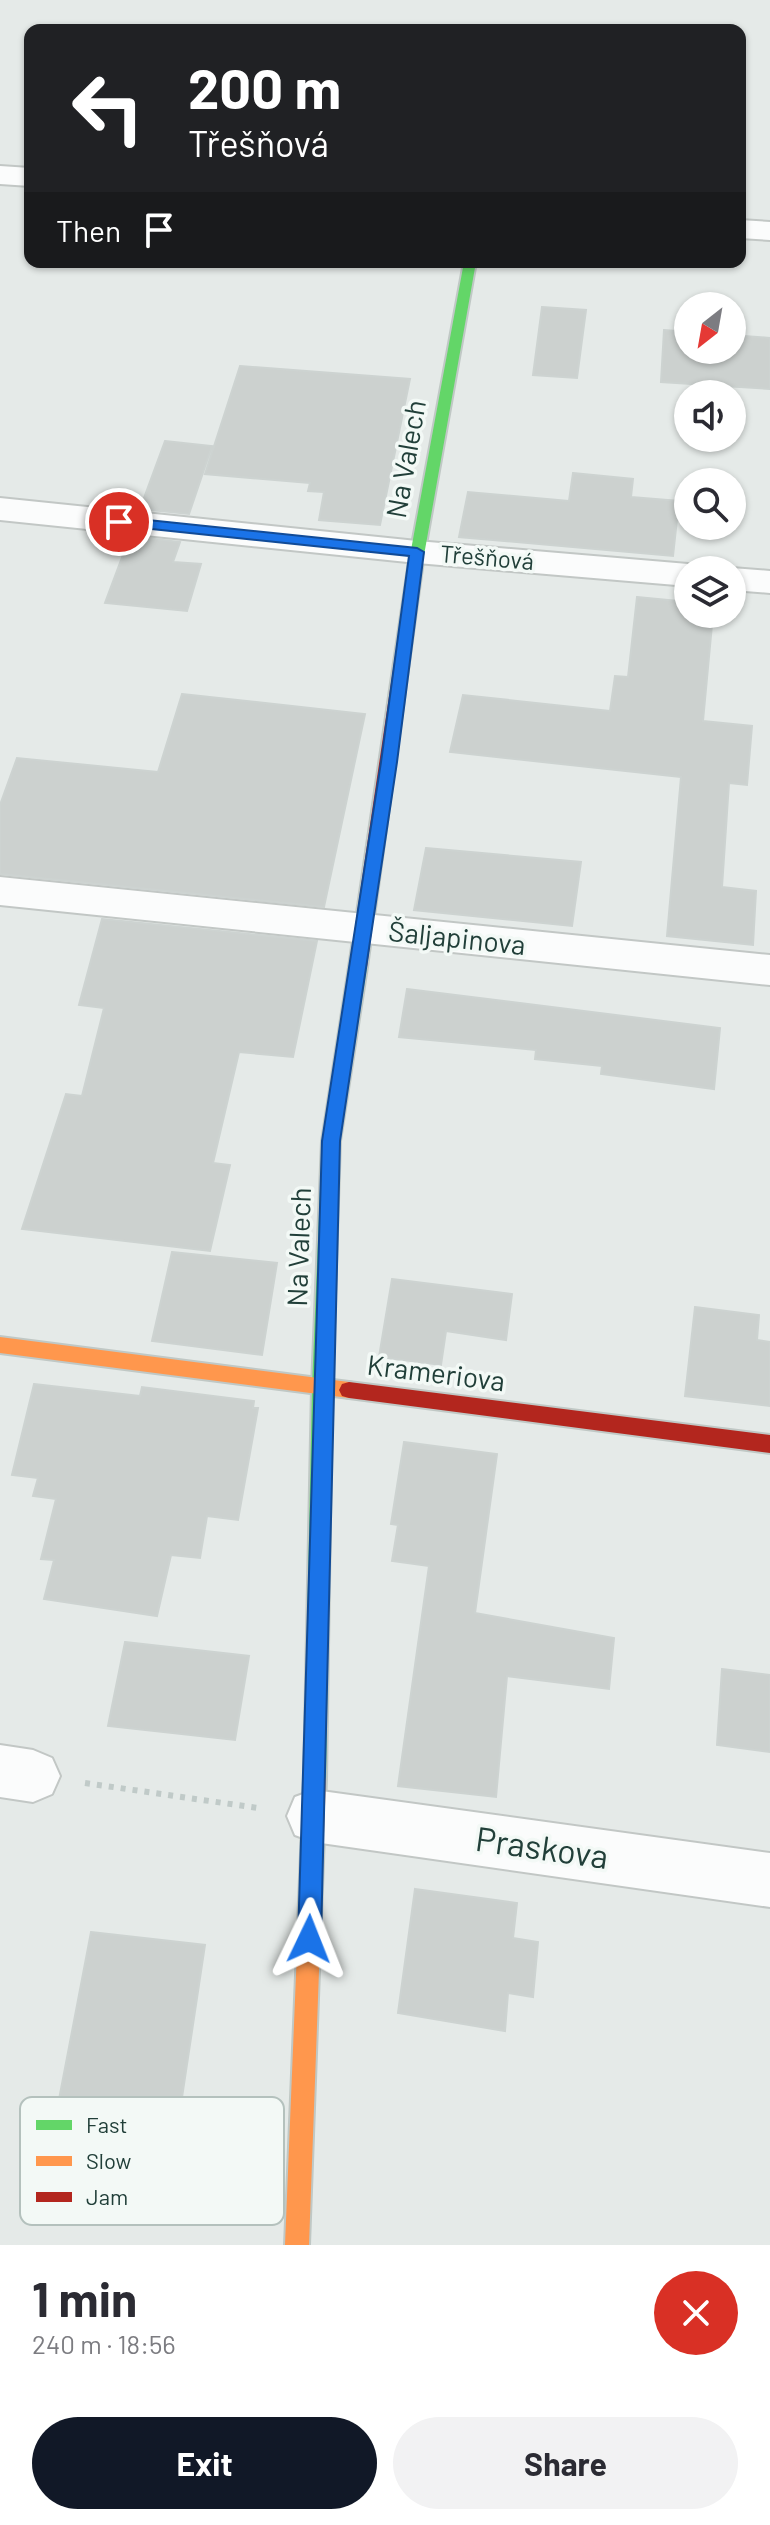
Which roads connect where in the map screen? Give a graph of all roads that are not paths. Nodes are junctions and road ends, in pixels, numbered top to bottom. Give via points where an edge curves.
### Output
1 (0, 175) edge
2 (24, 177) edge
3 (746, 229) edge
4 (770, 231) edge
5 (469, 268) edge
6 (0, 509) edge
7 (417, 552) junction
8 (674, 574) edge
9 (746, 580) edge
10 (770, 582) edge
11 (0, 891) edge
12 (363, 928) junction
13 (770, 970) edge
14 (0, 1345) edge
15 (322, 1387) junction
16 (770, 1444) edge
17 (314, 1816) junction
18 (770, 1880) edge
19 (297, 2245) edge

1 - 2 street
3 - 4 street
5 - 7 street, Na Valech
6 - 7 street, Třešňová
7 - 8 street, Třešňová
7 - 12 street, Na Valech
9 - 10 street
11 - 12 street, Šaljapinova
12 - 13 street, Šaljapinova
12 - 15 street, Na Valech via 331,1141
14 - 15 street, Krameriova
15 - 16 street, Krameriova
15 - 17 street, Na Valech
17 - 18 street, Praskova
17 - 19 street, Na Valech

